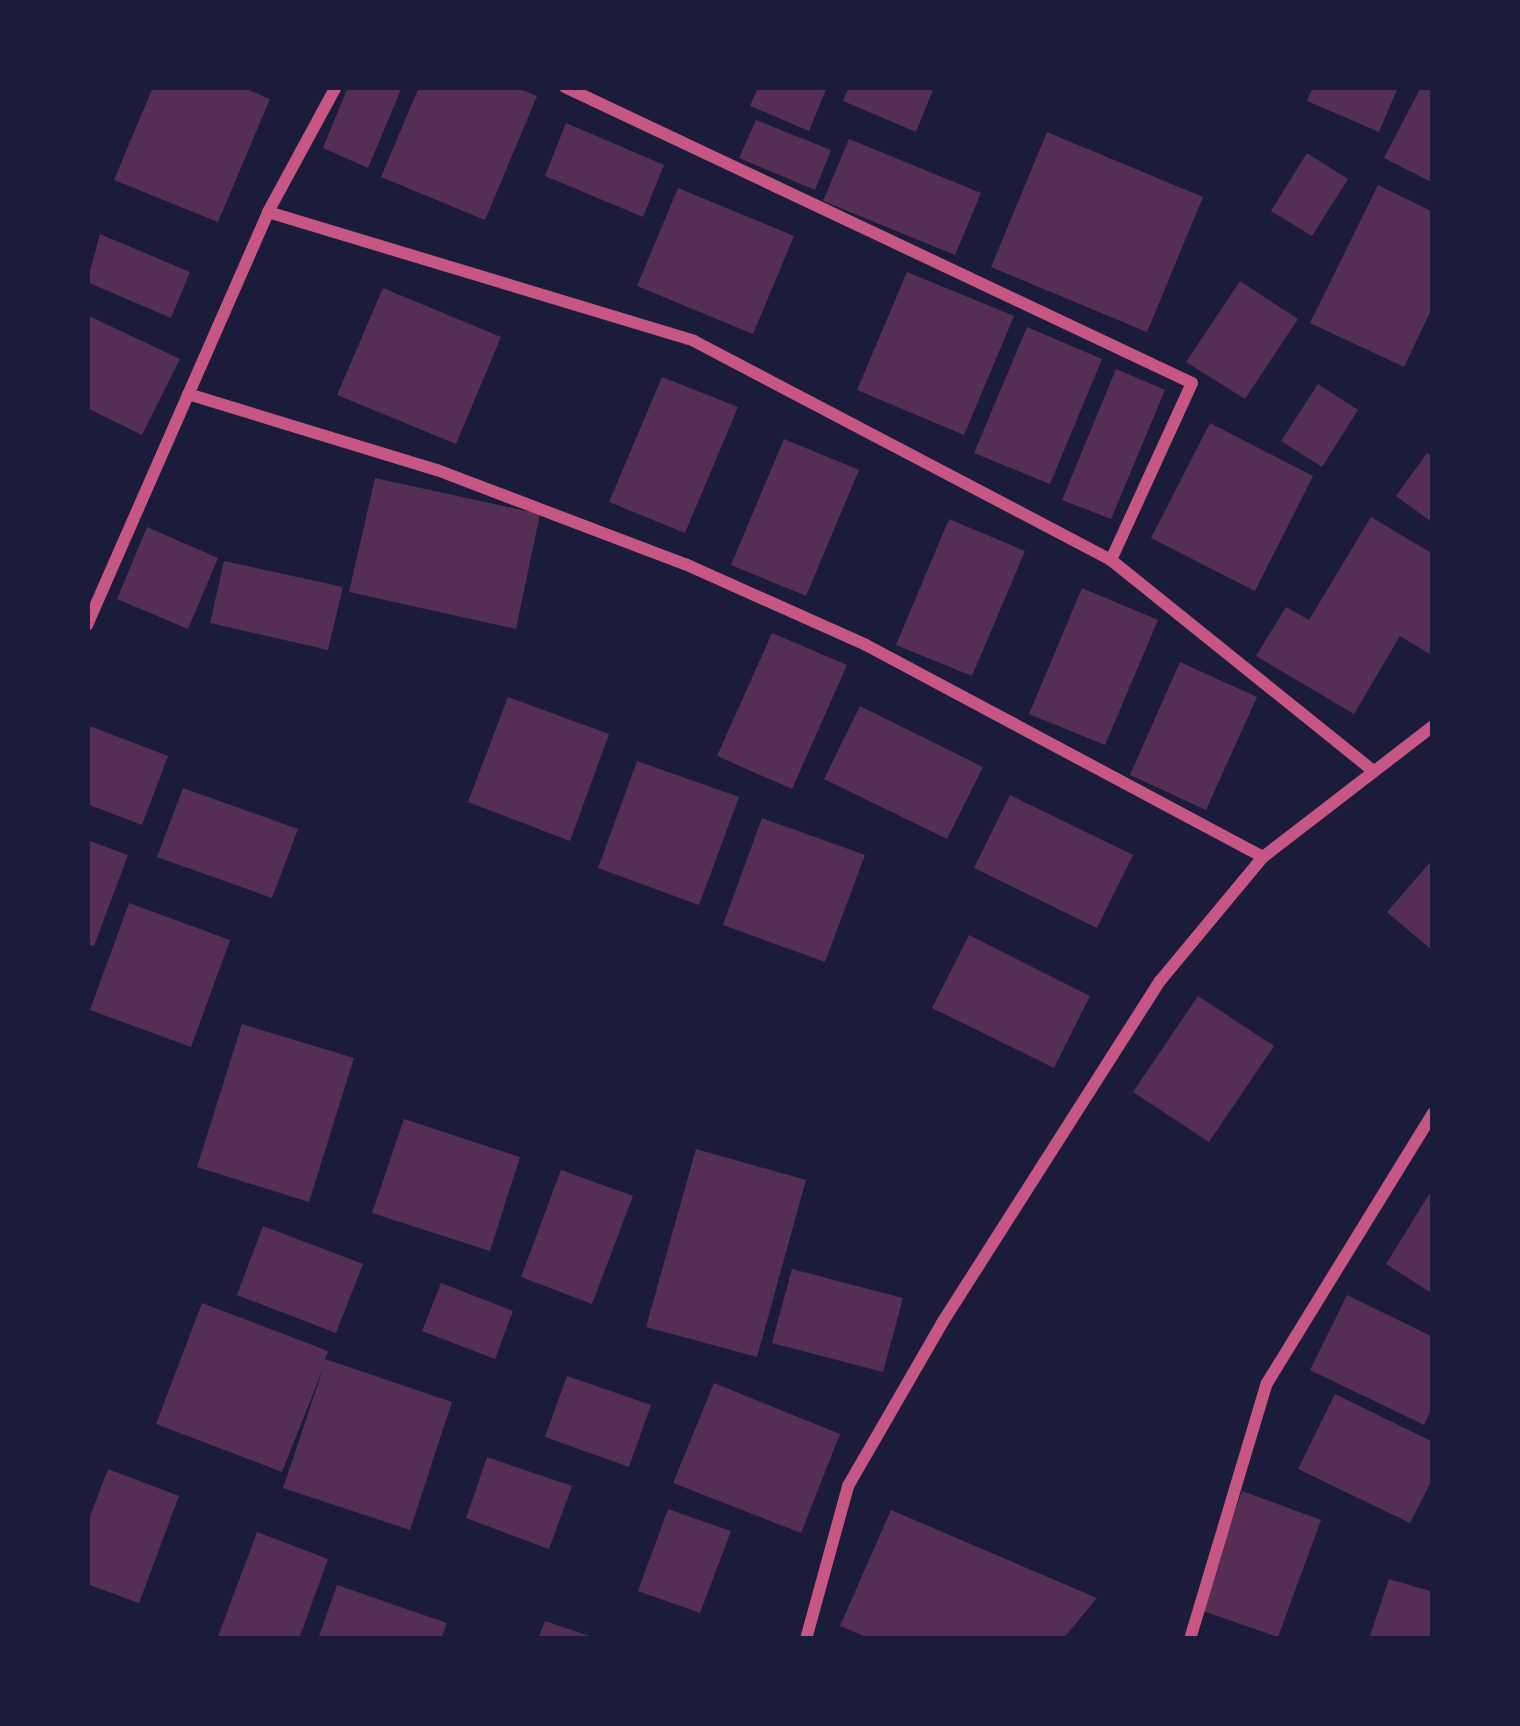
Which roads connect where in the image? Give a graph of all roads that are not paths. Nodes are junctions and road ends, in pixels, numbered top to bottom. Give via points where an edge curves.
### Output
1 (337, 87) edge
2 (565, 87) edge
3 (268, 212) junction
4 (188, 394) junction
5 (1111, 560) junction
6 (87, 625) edge
7 (1433, 726) edge
8 (1371, 769) junction
9 (1263, 856) junction
10 (1433, 1113) edge
11 (806, 1639) edge
12 (1190, 1639) edge

1 - 3 street
2 - 5 street via 1192,383
3 - 4 street
3 - 5 street via 694,341
4 - 6 street
4 - 9 street via 436,470 685,564 866,645
5 - 8 street
7 - 8 street
8 - 9 street
9 - 11 street via 1160,981 941,1323 848,1486
10 - 12 street via 1267,1383

